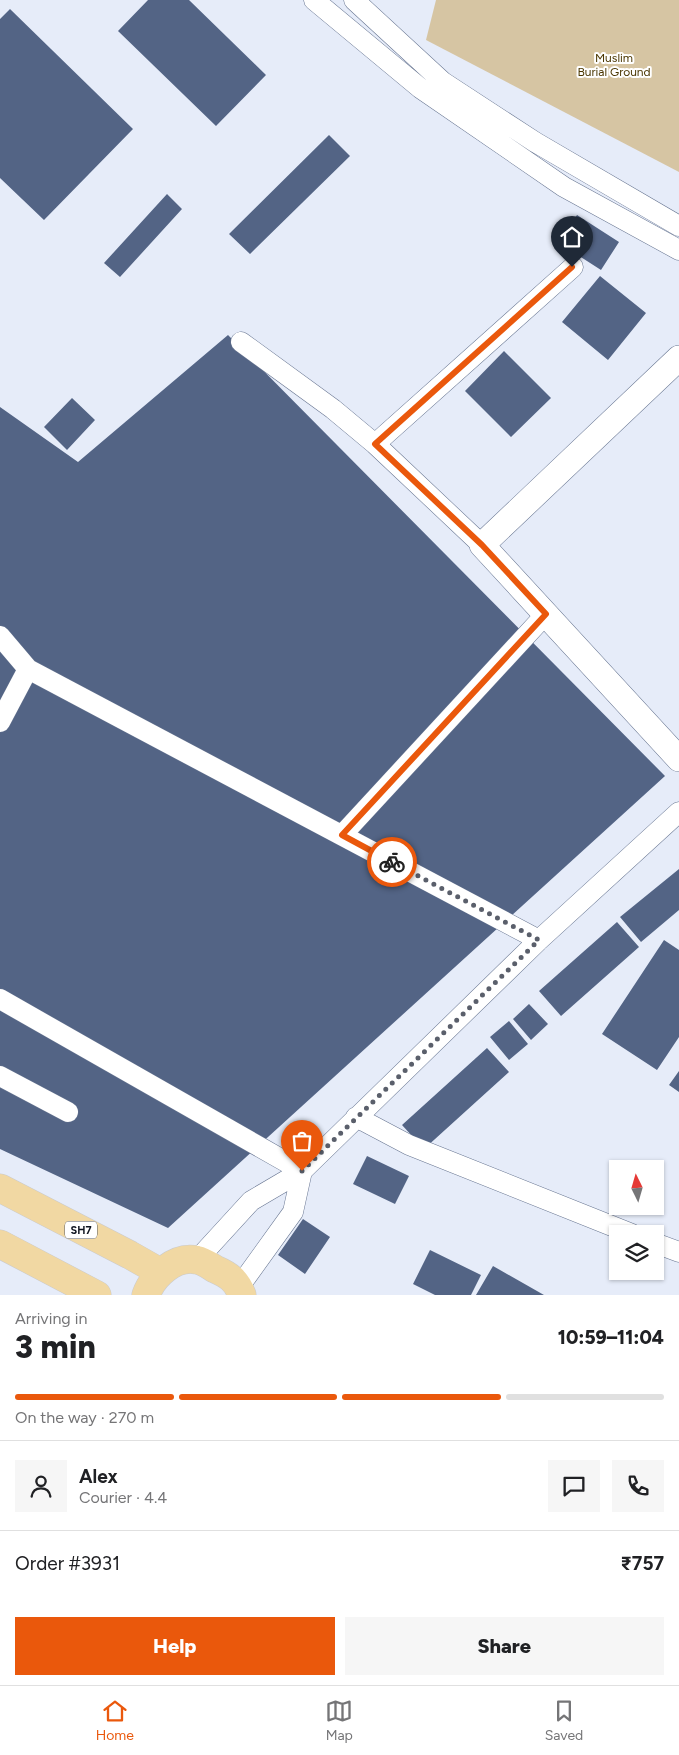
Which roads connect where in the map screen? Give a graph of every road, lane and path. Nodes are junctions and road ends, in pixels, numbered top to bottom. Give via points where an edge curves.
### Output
1 (314, 0) edge
2 (354, 0) edge
3 (679, 226) edge
4 (679, 250) edge
5 (572, 267) dead end
6 (241, 342) dead end
7 (679, 358) edge
8 (375, 444) junction
9 (482, 545) junction
10 (546, 614) junction
11 (0, 636) edge
12 (28, 670) junction
13 (0, 722) edge
14 (679, 759) edge
15 (679, 812) edge
16 (342, 835) junction
17 (539, 940) junction
18 (0, 999) edge
19 (0, 1076) edge
20 (68, 1112) dead end
21 (356, 1117) junction
22 (302, 1171) junction
23 (0, 1188) edge
24 (609, 1225) edge
25 (0, 1244) edge
26 (664, 1246) edge
27 (679, 1252) edge
28 (197, 1260) junction
29 (160, 1272) junction
30 (240, 1291) edge
31 (97, 1295) edge
32 (146, 1295) edge

1 - 4 street via 428,94 564,187
2 - 3 street via 443,82 535,142
5 - 8 street
6 - 8 street
7 - 9 street
8 - 9 street
9 - 10 street
10 - 14 street
10 - 16 street
11 - 12 street
12 - 13 street
12 - 16 street
15 - 17 street
16 - 17 street
17 - 21 street
18 - 22 street
19 - 20 street
21 - 22 street
21 - 24 street via 409,1145
22 - 28 street via 251,1201
22 - 30 street via 293,1212
23 - 29 main road, SH7
25 - 31 main road
26 - 27 street
28 - 29 main road via 171,1265
28 - 30 main road via 231,1276
29 - 32 main road

